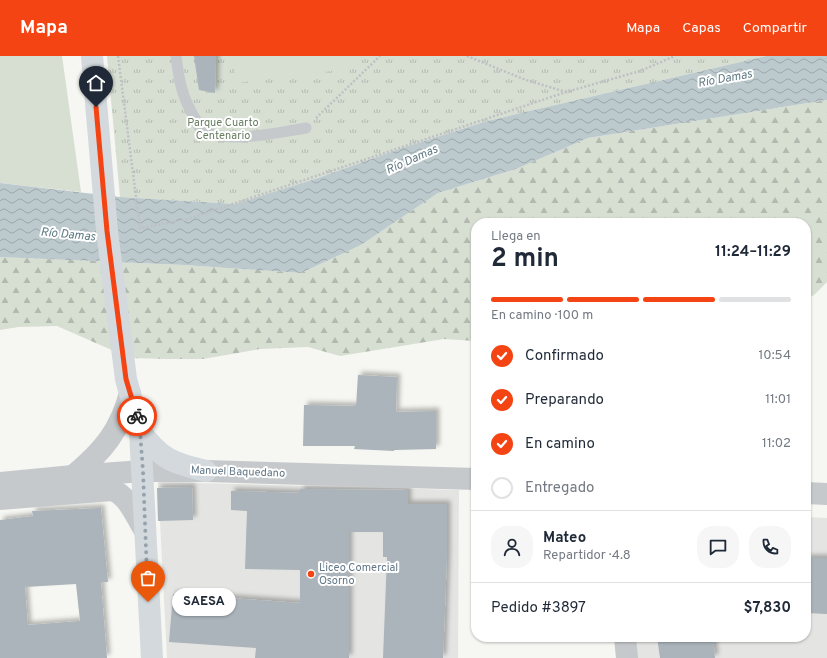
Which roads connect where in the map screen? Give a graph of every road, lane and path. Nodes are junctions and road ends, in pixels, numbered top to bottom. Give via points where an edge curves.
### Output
1 (92, 56) edge
2 (118, 56) edge
3 (176, 56) edge
4 (380, 56) edge
5 (467, 56) edge
6 (675, 56) edge
7 (566, 92) junction
8 (306, 128) joint
9 (128, 386) junction
10 (140, 431) junction
11 (143, 471) junction
12 (206, 471) junction
13 (471, 479) edge
14 (67, 482) junction
15 (0, 483) edge
16 (811, 493) edge
17 (827, 494) edge
18 (0, 499) edge
19 (144, 530) junction
20 (625, 642) edge
21 (152, 658) edge
22 (627, 658) edge

1 - 9 main road via 107,231
2 - 7 path via 140,228 185,220
3 - 8 lane via 180,85 200,128 218,137 241,137
4 - 8 path
5 - 7 path via 526,80
6 - 7 path via 640,71
9 - 10 main road
9 - 14 street via 123,415 106,443 93,459
10 - 11 main road
10 - 12 main road via 156,450 168,459
11 - 12 street, Manuel Baquedano
11 - 14 street, Manuel Baquedano
11 - 19 main road
12 - 13 street, Manuel Baquedano
14 - 15 street, Manuel Baquedano
14 - 18 street, Manuel Baquedano
14 - 19 street, Manuel Baquedano via 117,491 128,503
16 - 17 street
19 - 21 main road
20 - 22 street

